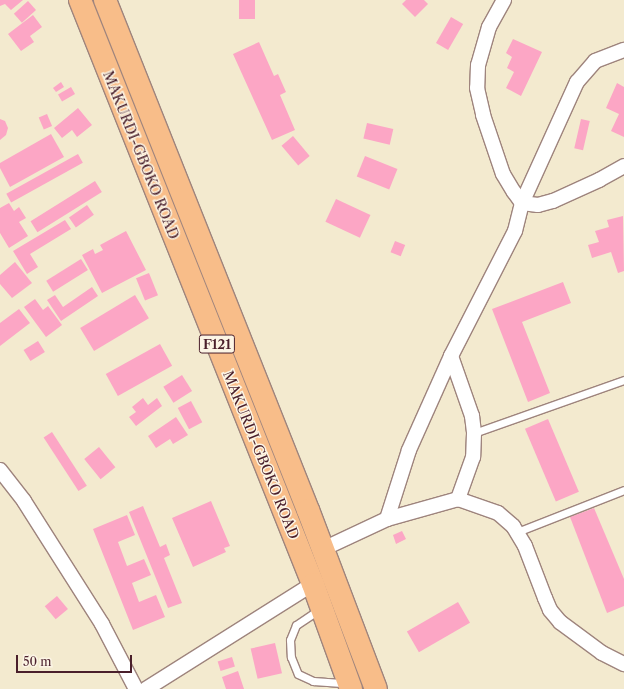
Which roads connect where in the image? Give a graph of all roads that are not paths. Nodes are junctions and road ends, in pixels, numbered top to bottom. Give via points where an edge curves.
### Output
1 (80, 0) edge
2 (105, 0) edge
3 (504, 0) edge
4 (624, 50) edge
5 (624, 166) edge
6 (522, 203) junction
7 (451, 356) junction
8 (624, 380) edge
9 (474, 433) junction
10 (0, 470) edge
11 (624, 490) edge
12 (458, 499) junction
13 (387, 519) junction
14 (517, 532) junction
15 (323, 550) junction
16 (313, 584) junction
17 (322, 608) junction
18 (624, 664) edge
19 (350, 686) edge
20 (136, 689) edge
21 (146, 689) edge
22 (376, 689) edge

1 - 16 main road, MAKURDI-GBOKO ROAD / F121
2 - 15 main road, F121
3 - 6 street via 489,27 478,65 477,88 483,115 503,174
4 - 6 street via 595,61 577,82
5 - 6 street via 553,201 538,205
6 - 7 street via 515,231
7 - 9 street via 472,416
7 - 13 street via 409,450
8 - 9 lane
9 - 12 street via 473,457
10 - 20 street via 24,501 102,624
11 - 14 lane
12 - 13 street
12 - 14 street via 498,513
13 - 15 street
14 - 18 street via 550,610 560,622 602,653
15 - 22 main road, F121
16 - 17 main road, MAKURDI-GBOKO ROAD / F121
16 - 21 street
17 - 19 main road, MAKURDI-GBOKO ROAD / F121
17 - 19 lane via 296,625 290,640 291,657 298,674 313,681

